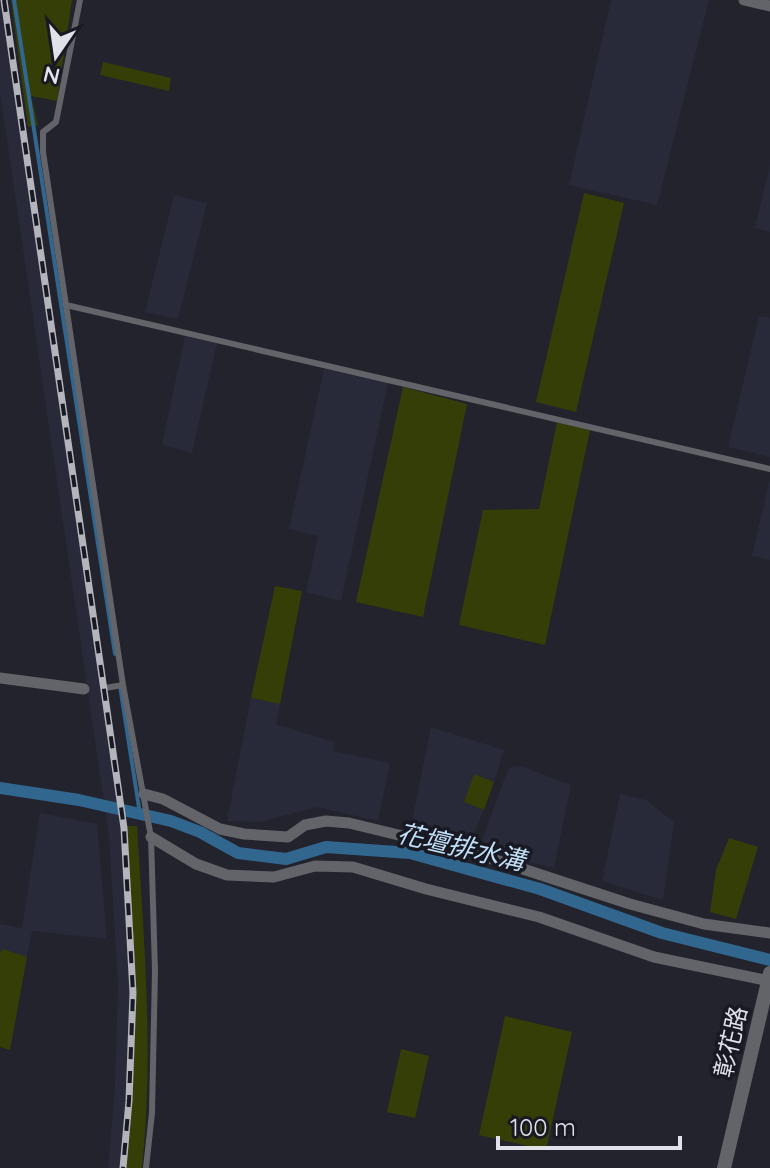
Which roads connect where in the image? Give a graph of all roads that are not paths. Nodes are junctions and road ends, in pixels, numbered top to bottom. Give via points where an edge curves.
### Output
1 (80, 0) edge
2 (744, 0) edge
3 (770, 6) edge
4 (66, 305) junction
5 (770, 469) edge
6 (0, 678) edge
7 (123, 685) junction
8 (105, 688) dead end
9 (84, 689) dead end
10 (144, 798) junction
11 (150, 834) junction
12 (770, 933) edge
13 (769, 978) edge
14 (146, 1168) edge
15 (724, 1168) edge

1 - 4 lane via 56,122 43,132
2 - 3 street
4 - 5 lane
4 - 7 lane
6 - 9 street
7 - 8 lane
7 - 10 lane
10 - 11 lane
10 - 12 street via 163,799 220,829 244,834 288,837 305,825 349,823 477,854 704,924
11 - 13 street via 196,864 227,875 274,877 315,866 353,867 539,917 654,957
11 - 14 lane via 155,971
13 - 15 street, 彰花路

